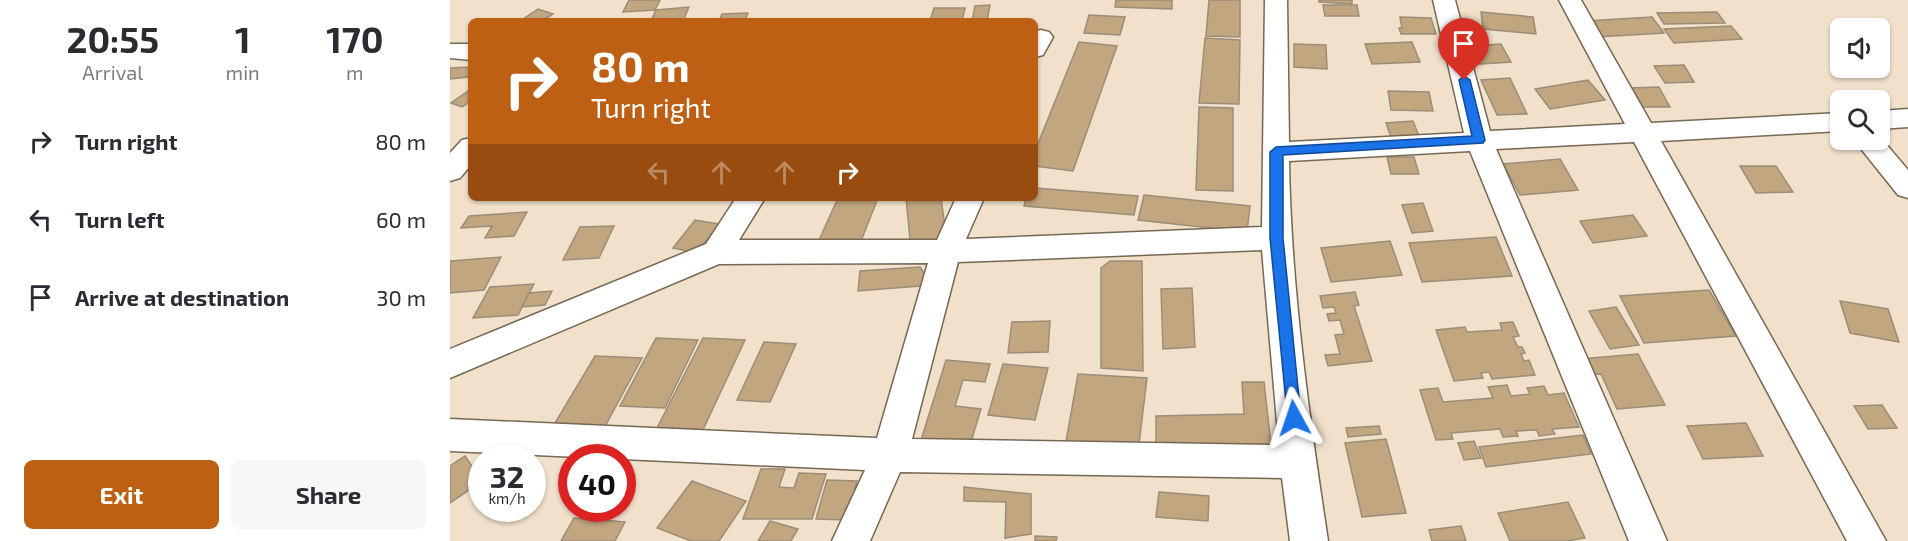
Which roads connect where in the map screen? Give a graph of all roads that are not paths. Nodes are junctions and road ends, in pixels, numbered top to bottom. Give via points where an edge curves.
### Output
1 (1276, 0) edge
2 (1444, 0) edge
3 (1570, 0) edge
4 (450, 51) edge
5 (468, 52) edge
6 (1908, 118) edge
7 (1890, 119) edge
8 (1830, 122) edge
9 (1643, 131) junction
10 (1479, 140) junction
11 (468, 150) edge
12 (1876, 150) edge
13 (1276, 152) junction
14 (450, 171) edge
15 (468, 182) edge
16 (450, 183) edge
17 (1908, 188) edge
18 (749, 201) edge
19 (969, 201) edge
20 (1276, 238) junction
21 (946, 251) junction
22 (716, 252) junction
23 (450, 364) edge
24 (450, 435) edge
25 (890, 455) junction
26 (1298, 462) junction
27 (851, 541) edge
28 (1309, 541) edge
29 (1648, 541) edge
30 (1868, 541) edge

1 - 13 street
2 - 10 street
3 - 9 street
4 - 5 street
6 - 7 street
8 - 9 street
9 - 10 street
9 - 30 street
10 - 13 street
10 - 29 street
11 - 14 street
12 - 17 street
13 - 20 street
15 - 16 street
18 - 22 street
19 - 21 street
20 - 21 street
20 - 26 street
21 - 22 street
21 - 25 street
22 - 23 street
24 - 25 street
25 - 26 street
25 - 27 street
26 - 28 street

